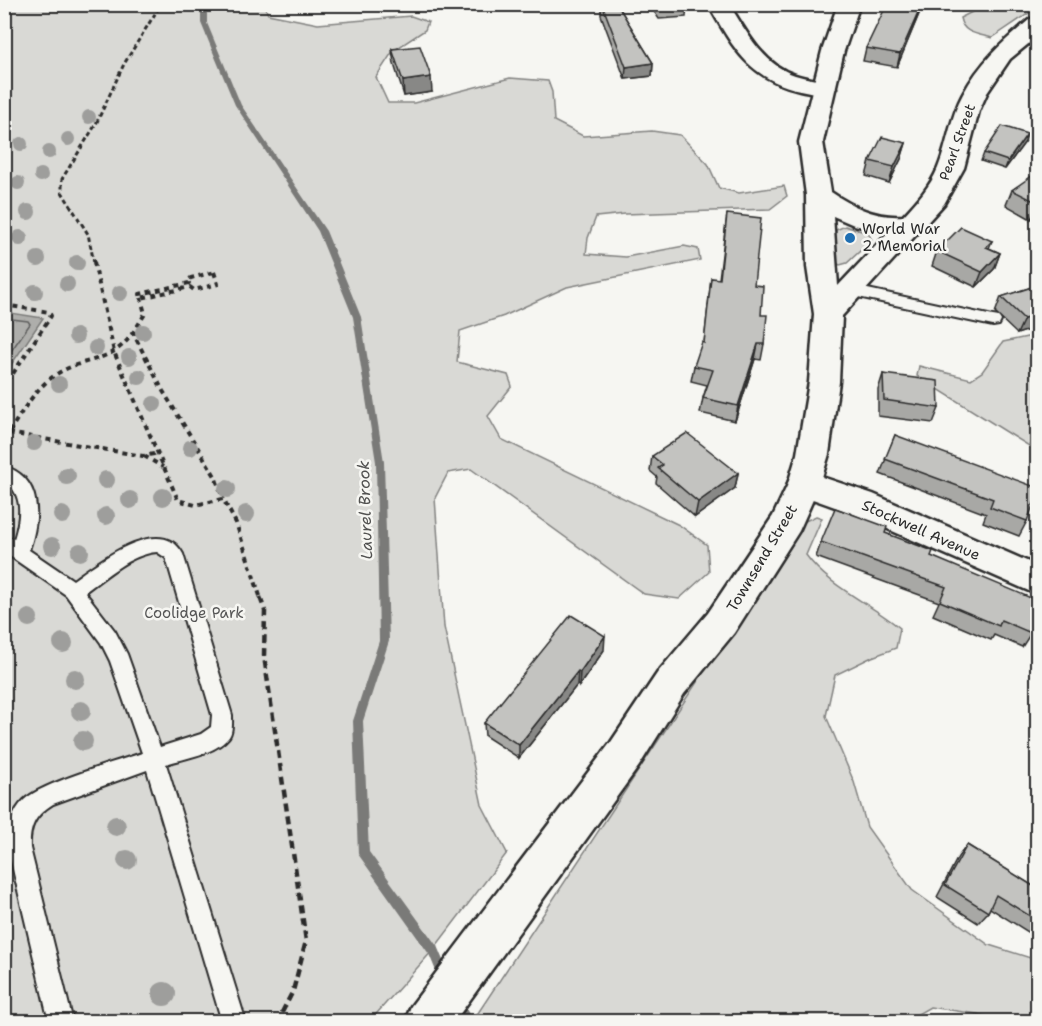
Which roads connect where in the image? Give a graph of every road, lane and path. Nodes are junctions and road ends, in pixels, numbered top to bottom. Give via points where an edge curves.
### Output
1 (161, 4) edge
2 (718, 4) edge
3 (849, 4) edge
4 (1038, 24) edge
5 (824, 88) junction
6 (819, 195) junction
7 (912, 224) junction
8 (849, 290) junction
9 (141, 298) junction
10 (4, 305) edge
11 (828, 314) junction
12 (993, 321) dead end
13 (132, 332) junction
14 (114, 352) junction
15 (4, 377) edge
16 (10, 378) junction
17 (4, 387) edge
18 (9, 433) junction
19 (4, 440) edge
20 (157, 451) junction
21 (143, 456) junction
22 (164, 468) junction
23 (4, 472) edge
24 (804, 483) junction
25 (223, 499) junction
26 (12, 547) edge
27 (1038, 581) edge
28 (73, 590) junction
29 (154, 758) junction
30 (61, 1022) edge
31 (234, 1022) edge
32 (277, 1022) edge
33 (427, 1022) edge

1 - 14 path via 123,64 96,124 62,179 62,192 88,234
2 - 5 street via 745,47 763,66 786,79
3 - 5 street, Townsend Street
4 - 7 street, Pearl Street via 1002,54 987,74 967,111 944,183
5 - 6 street, Townsend Street via 811,142
6 - 7 street via 846,213 870,222
6 - 11 street, Townsend Street
7 - 8 street, Pearl Street
8 - 11 street, Pearl Street
8 - 12 lane
9 - 9 path via 190,287 194,290 218,284 214,272 191,278 189,283 140,294
9 - 13 path via 145,314
10 - 16 path via 49,312 51,316
11 - 24 street, Townsend Street via 824,382 813,454
13 - 14 path
13 - 25 path via 215,476
14 - 18 path via 74,365 50,380 35,394
14 - 20 path
15 - 16 path
16 - 17 path
18 - 19 path
18 - 21 path
20 - 21 path
20 - 22 path
21 - 22 path
22 - 25 path via 178,500 206,505
23 - 26 lane via 20,482 30,512 28,530
24 - 27 street, Stockwell Avenue via 861,503
24 - 33 street, Townsend Street via 787,522 721,623 671,683 625,754
25 - 32 path via 236,523 265,611 264,656 306,941 293,991
26 - 28 lane
28 - 29 lane via 120,660
28 - 29 lane via 147,546 157,545 174,554 222,725 221,732 207,742
29 - 30 lane via 46,797 22,818 19,848
29 - 31 lane

